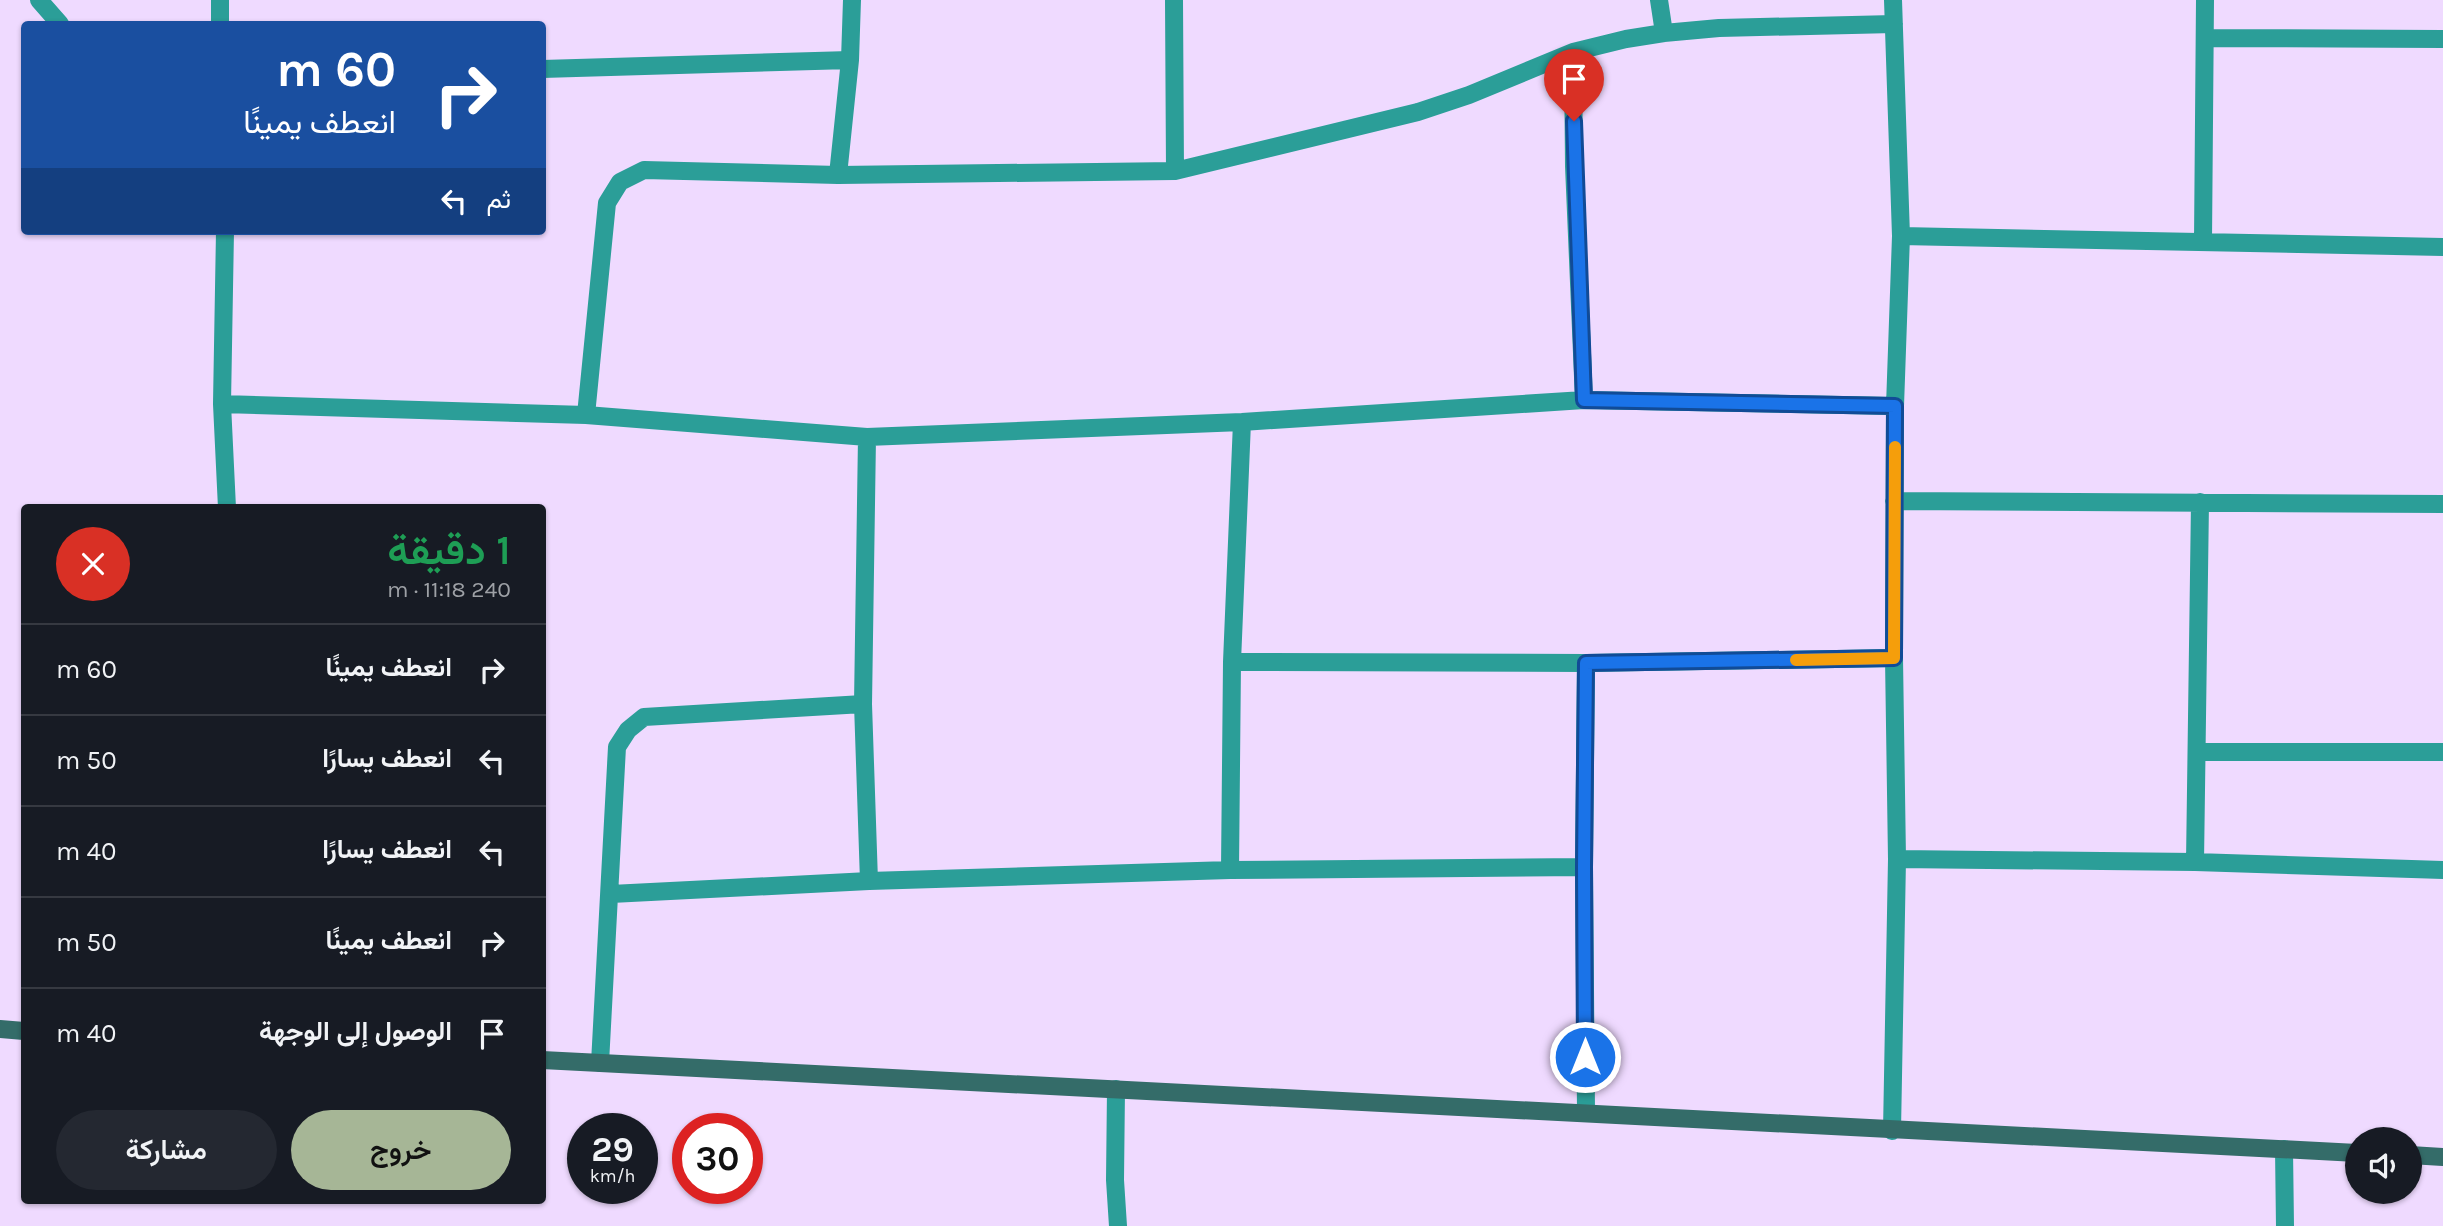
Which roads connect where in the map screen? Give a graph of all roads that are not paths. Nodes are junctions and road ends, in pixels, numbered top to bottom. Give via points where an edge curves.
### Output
1 (39, 0) edge
2 (220, 0) edge
3 (852, 0) edge
4 (1174, 0) edge
5 (1659, 0) edge
6 (1894, 0) edge
7 (2206, 0) edge
8 (57, 21) edge
9 (220, 21) edge
10 (1894, 24) junction
11 (1664, 33) junction
12 (2205, 38) junction
13 (2443, 39) edge
14 (1573, 52) junction
15 (850, 60) junction
16 (546, 69) edge
17 (1175, 171) junction
18 (838, 175) junction
19 (225, 235) edge
20 (1901, 236) junction
21 (2203, 241) junction
22 (2443, 247) edge
23 (1584, 400) junction
24 (222, 404) junction
25 (1895, 406) junction
26 (586, 415) junction
27 (1242, 422) junction
28 (867, 437) junction
29 (1894, 501) junction
30 (2200, 502) junction
31 (227, 504) edge
32 (2443, 504) edge
33 (1894, 658) junction
34 (1232, 662) junction
35 (1586, 663) junction
36 (863, 705) junction
37 (2198, 752) junction
38 (2443, 752) edge
39 (1897, 859) junction
40 (2195, 862) junction
41 (1584, 867) junction
42 (1230, 870) junction
43 (2443, 870) edge
44 (869, 881) junction
45 (611, 894) junction
46 (0, 1029) edge
47 (21, 1031) edge
48 (546, 1060) edge
49 (600, 1063) junction
50 (1116, 1088) junction
51 (1586, 1112) junction
52 (1892, 1130) junction
53 (2284, 1149) junction
54 (2345, 1152) edge
55 (2422, 1156) edge
56 (2443, 1157) edge
57 (1118, 1226) edge
58 (2285, 1226) edge

1 - 8 street
2 - 9 street
3 - 15 street
4 - 17 street
5 - 11 street
6 - 10 street
7 - 12 street
10 - 11 street
10 - 20 street
11 - 14 street
12 - 13 street
12 - 21 street
14 - 17 street via 1418,112
14 - 23 street
15 - 16 street
15 - 18 street
17 - 18 street
18 - 26 street via 644,170 620,182 607,203
19 - 24 street
20 - 21 street
20 - 25 street
21 - 22 street
23 - 25 street
23 - 27 street
24 - 26 street
24 - 31 street
25 - 29 street
26 - 28 street
27 - 28 street
27 - 34 street
28 - 36 street
29 - 30 street
29 - 33 street
30 - 32 street
30 - 37 street
33 - 35 street
33 - 39 street
34 - 35 street
34 - 42 street
35 - 41 street
36 - 44 street
36 - 45 street via 644,717 617,747
37 - 38 street
37 - 40 street
39 - 40 street
39 - 52 street
40 - 43 street
41 - 42 street
41 - 51 street
42 - 44 street
44 - 45 street
45 - 49 street
46 - 47 main road
48 - 49 main road
49 - 50 main road
50 - 51 main road
50 - 57 street
51 - 52 main road
52 - 53 main road
53 - 54 main road
53 - 58 street
55 - 56 main road

